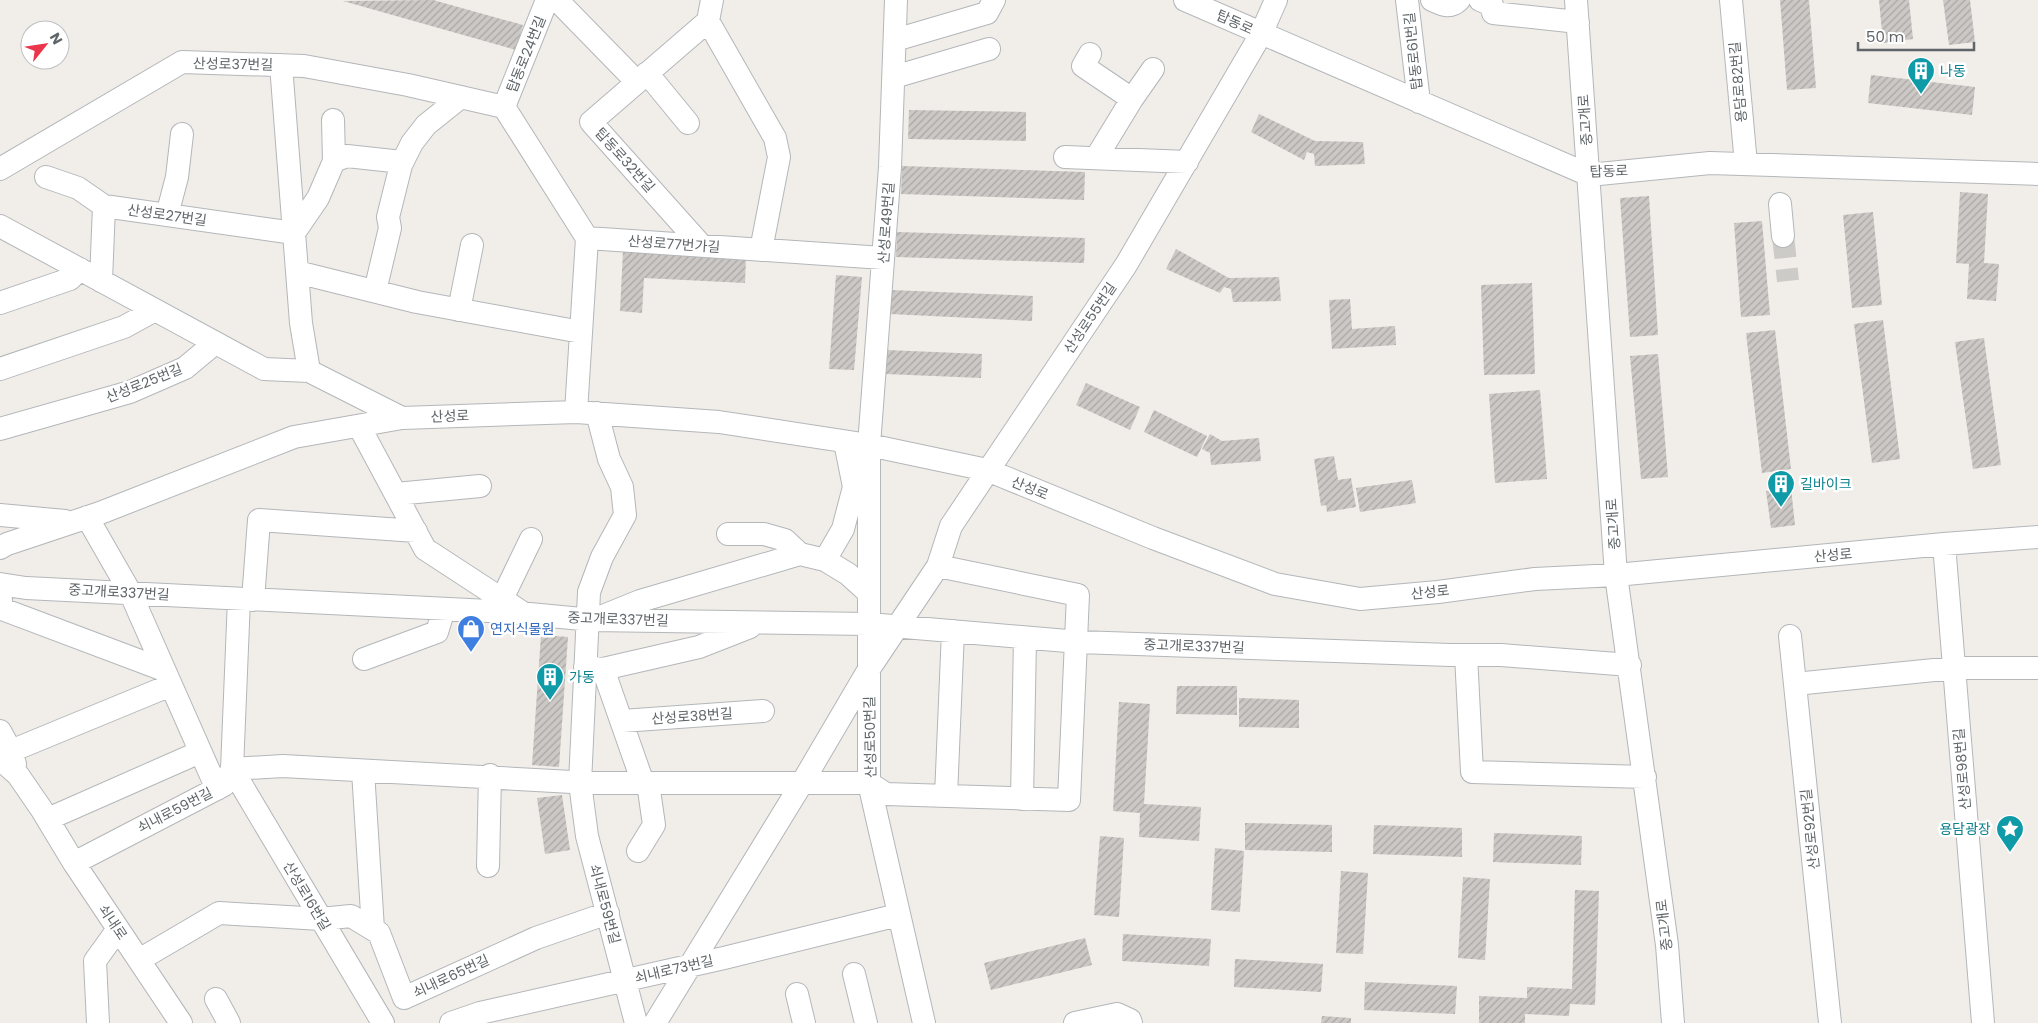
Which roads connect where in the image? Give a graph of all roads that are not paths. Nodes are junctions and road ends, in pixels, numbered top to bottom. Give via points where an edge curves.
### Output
1 (547, 0) edge
2 (557, 0) edge
3 (896, 0) edge
4 (994, 0) edge
5 (1185, 0) edge
6 (1276, 0) edge
7 (1407, 0) edge
8 (1432, 0) edge
9 (1459, 0) edge
10 (1480, 0) edge
11 (1731, 0) edge
12 (710, 10) edge
13 (1577, 11) edge
14 (1261, 34) junction
15 (895, 40) junction
16 (989, 50) dead end
17 (1087, 60) dead end
18 (281, 65) junction
19 (1153, 68) dead end
20 (894, 77) junction
21 (642, 78) junction
22 (462, 97) junction
23 (1132, 99) junction
24 (1419, 102) junction
25 (504, 107) junction
26 (333, 120) dead end
27 (688, 123) dead end
28 (182, 134) dead end
29 (1065, 157) dead end
30 (1096, 158) junction
31 (334, 161) junction
32 (402, 162) junction
33 (1187, 162) junction
34 (1746, 164) junction
35 (0, 170) edge
36 (2038, 174) edge
37 (1589, 175) junction
38 (46, 177) dead end
39 (1780, 204) dead end
40 (104, 206) junction
41 (167, 215) junction
42 (0, 226) edge
43 (294, 234) junction
44 (1783, 236) tunnel mouth
45 (587, 238) junction
46 (472, 245) dead end
47 (701, 246) junction
48 (761, 250) junction
49 (884, 258) junction
50 (80, 269) junction
51 (297, 272) junction
52 (101, 280) junction
53 (375, 291) junction
54 (4, 302) edge
55 (155, 310) junction
56 (459, 310) junction
57 (581, 332) junction
58 (215, 343) junction
59 (0, 369) edge
60 (309, 372) junction
61 (586, 413) junction
62 (402, 418) junction
63 (359, 426) junction
64 (0, 429) edge
65 (845, 442) junction
66 (869, 445) junction
67 (987, 470) junction
68 (480, 486) dead end
69 (396, 494) junction
70 (0, 515) edge
71 (79, 519) junction
72 (416, 532) junction
73 (728, 534) dead end
74 (2038, 537) edge
75 (531, 539) dead end
76 (1944, 544) junction
77 (0, 548) edge
78 (800, 554) junction
79 (824, 560) junction
80 (938, 566) junction
81 (1616, 575) junction
82 (0, 584) edge
83 (0, 592) edge
84 (130, 592) junction
85 (869, 593) junction
86 (246, 599) junction
87 (502, 599) junction
88 (444, 609) junction
89 (523, 613) junction
90 (590, 620) junction
91 (762, 622) junction
92 (869, 624) junction
93 (898, 626) junction
94 (953, 631) junction
95 (1790, 636) dead end
96 (1025, 638) junction
97 (1075, 642) junction
98 (1466, 655) junction
99 (364, 658) dead end
100 (1630, 664) junction
101 (594, 668) junction
102 (1954, 668) junction
103 (2038, 668) edge
104 (869, 669) junction
105 (167, 678) junction
106 (1795, 684) junction
107 (763, 711) dead end
108 (622, 721) junction
109 (0, 731) edge
110 (200, 752) junction
111 (6, 755) edge
112 (232, 769) junction
113 (363, 771) junction
114 (1645, 776) junction
115 (490, 777) junction
116 (580, 783) junction
117 (646, 783) junction
118 (802, 783) junction
119 (870, 783) junction
120 (217, 789) junction
121 (946, 796) junction
122 (1022, 799) junction
123 (48, 819) junction
124 (638, 851) dead end
125 (74, 863) junction
126 (488, 866) dead end
127 (608, 913) junction
128 (898, 915) junction
129 (321, 919) junction
130 (118, 929) junction
131 (373, 929) junction
132 (139, 960) junction
133 (691, 966) junction
134 (854, 974) dead end
135 (625, 980) junction
136 (797, 994) dead end
137 (216, 999) dead end
138 (98, 1023) edge
139 (181, 1023) edge
140 (229, 1023) edge
141 (383, 1023) edge
142 (451, 1023) edge
143 (636, 1023) edge
144 (655, 1023) edge
145 (804, 1023) edge
146 (866, 1023) edge
147 (924, 1023) edge
148 (1075, 1023) edge
149 (1130, 1023) edge
150 (1673, 1023) edge
151 (1830, 1023) edge
152 (1983, 1023) edge

1 - 25 street, 탑동로24번길
2 - 21 street, 탑동로24번길
3 - 15 street, 산성로49번길
4 - 15 street via 987,13
5 - 14 street, 탑동로
6 - 14 street, 산성로55번길
7 - 24 street, 탑동로61번길
8 - 9 street via 1446,6
10 - 13 street, 중고개로 via 1492,5 1493,13
11 - 34 street, 용담로82번길
12 - 21 street, 탑동로32번길
12 - 48 street, 탑동로32번길 via 775,138 779,157
13 - 37 street, 중고개로
14 - 24 street, 탑동로
14 - 33 street, 산성로55번길
15 - 20 street, 산성로49번길
16 - 20 street
17 - 23 street
18 - 22 street, 산성로37번길 via 304,66
18 - 35 street, 산성로37번길 via 182,62
18 - 43 street
19 - 23 street
20 - 49 street, 산성로49번길
21 - 27 street, 탑동로24번길
21 - 47 street, 탑동로32번길 via 591,122
22 - 25 street, 산성로37번길
22 - 32 street via 426,125
23 - 30 street
24 - 37 street, 탑동로
25 - 45 street
26 - 31 street
28 - 41 street via 177,177
29 - 30 street
30 - 33 street
31 - 32 street via 347,156
31 - 43 street via 318,198
32 - 53 street
33 - 67 street, 산성로55번길 via 1126,266
34 - 36 street, 탑동로
34 - 37 street, 탑동로 via 1710,163
37 - 81 street, 중고개로
38 - 40 street, 산성로27번길 via 78,188
39 - 44 street
40 - 41 street, 산성로27번길
40 - 52 street
41 - 43 street, 산성로27번길
42 - 50 street
43 - 51 street
45 - 47 street, 산성로77번가길
45 - 57 street
46 - 56 street
47 - 48 street, 산성로77번가길
48 - 49 street, 산성로77번가길
49 - 66 street, 산성로49번길
50 - 52 street
50 - 54 street via 70,279
51 - 53 street
51 - 60 street
52 - 55 street
53 - 56 street
55 - 58 street
55 - 59 street via 124,327
56 - 57 street
57 - 61 street
58 - 60 street via 264,369
58 - 64 street, 산성로25번길 via 185,368 130,392
60 - 62 street
61 - 62 street, 산성로
61 - 65 street, 산성로 via 719,422
61 - 90 street via 622,487 625,515 602,557 589,592
62 - 63 street, 산성로
63 - 69 street
63 - 71 street, 산성로 via 294,437
65 - 66 street, 산성로
65 - 79 street via 854,487 843,529
66 - 67 street, 산성로
66 - 85 street, 산성로50번길
67 - 80 street, 산성로55번길 via 950,526
67 - 81 street, 산성로 via 1275,584 1360,599 1535,579
68 - 69 street
69 - 72 street
70 - 71 street
71 - 77 street, 산성로
71 - 84 street
72 - 86 street via 259,520
72 - 87 street via 425,548
73 - 78 street via 764,534 785,540
74 - 76 street, 산성로
75 - 87 street
76 - 81 street, 산성로
76 - 102 street, 산성로98번길
78 - 79 street
78 - 90 street via 640,601
79 - 85 street via 848,574
80 - 93 street, 산성로55번길
80 - 97 street via 1078,595
81 - 100 street, 중고개로
82 - 84 street, 중고개로337번길
83 - 105 street via 2,609
84 - 86 street, 중고개로337번길
84 - 105 street
85 - 92 street, 산성로50번길
86 - 88 street, 중고개로337번길
86 - 112 street
87 - 89 street
88 - 89 street, 중고개로337번길
88 - 99 street via 437,632
89 - 90 street, 중고개로337번길
90 - 91 street, 중고개로337번길
90 - 101 street, 쇠내로59번길
91 - 92 street, 중고개로337번길
91 - 101 street, 중고개로337번길 via 699,647
92 - 93 street, 중고개로337번길
92 - 104 street, 산성로50번길
93 - 94 street, 중고개로337번길
93 - 104 street, 산성로55번길
94 - 96 street, 중고개로337번길
94 - 121 street
95 - 106 street, 산성로92번길
96 - 97 street, 중고개로337번길
96 - 122 street
97 - 98 street, 중고개로337번길
97 - 122 street via 1069,800
98 - 100 street, 중고개로337번길
98 - 114 street via 1472,772
100 - 114 street, 중고개로
101 - 108 street
101 - 116 street, 쇠내로59번길
102 - 103 street
102 - 106 street
102 - 152 street, 산성로98번길
104 - 118 street
104 - 119 street, 산성로50번길
105 - 110 street
105 - 111 street
106 - 151 street, 산성로92번길
107 - 108 street, 산성로38번길
108 - 117 street
109 - 111 street, 쇠내로
110 - 120 street
110 - 123 street
111 - 123 street, 쇠내로
112 - 113 street via 283,766
112 - 120 street, 쇠내로59번길 via 224,785
112 - 129 street, 산성로16번길
113 - 115 street
113 - 131 street
114 - 150 street, 중고개로 via 1667,945
115 - 116 street
115 - 126 street
116 - 117 street
116 - 127 street, 쇠내로59번길 via 587,836
117 - 118 street
117 - 124 street via 654,825
118 - 119 street
118 - 133 street
119 - 121 street via 886,794
119 - 128 street, 산성로50번길
120 - 125 street, 쇠내로59번길
121 - 122 street
123 - 125 street, 쇠내로
125 - 130 street, 쇠내로
127 - 131 street, 쇠내로65번길 via 536,938 404,998 379,933
127 - 135 street, 쇠내로59번길
128 - 133 street, 쇠내로73번길
128 - 147 street, 산성로50번길
129 - 131 street, 쇠내로65번길 via 351,916
129 - 132 street, 쇠내로65번길 via 219,913
129 - 141 street, 산성로16번길
130 - 132 street, 쇠내로
130 - 138 street via 95,961
132 - 139 street, 쇠내로
133 - 135 street, 쇠내로73번길
133 - 144 street
134 - 146 street
135 - 142 street, 쇠내로73번길 via 480,1013
135 - 143 street, 쇠내로59번길
136 - 145 street
137 - 140 street
148 - 149 street via 1117,1014

